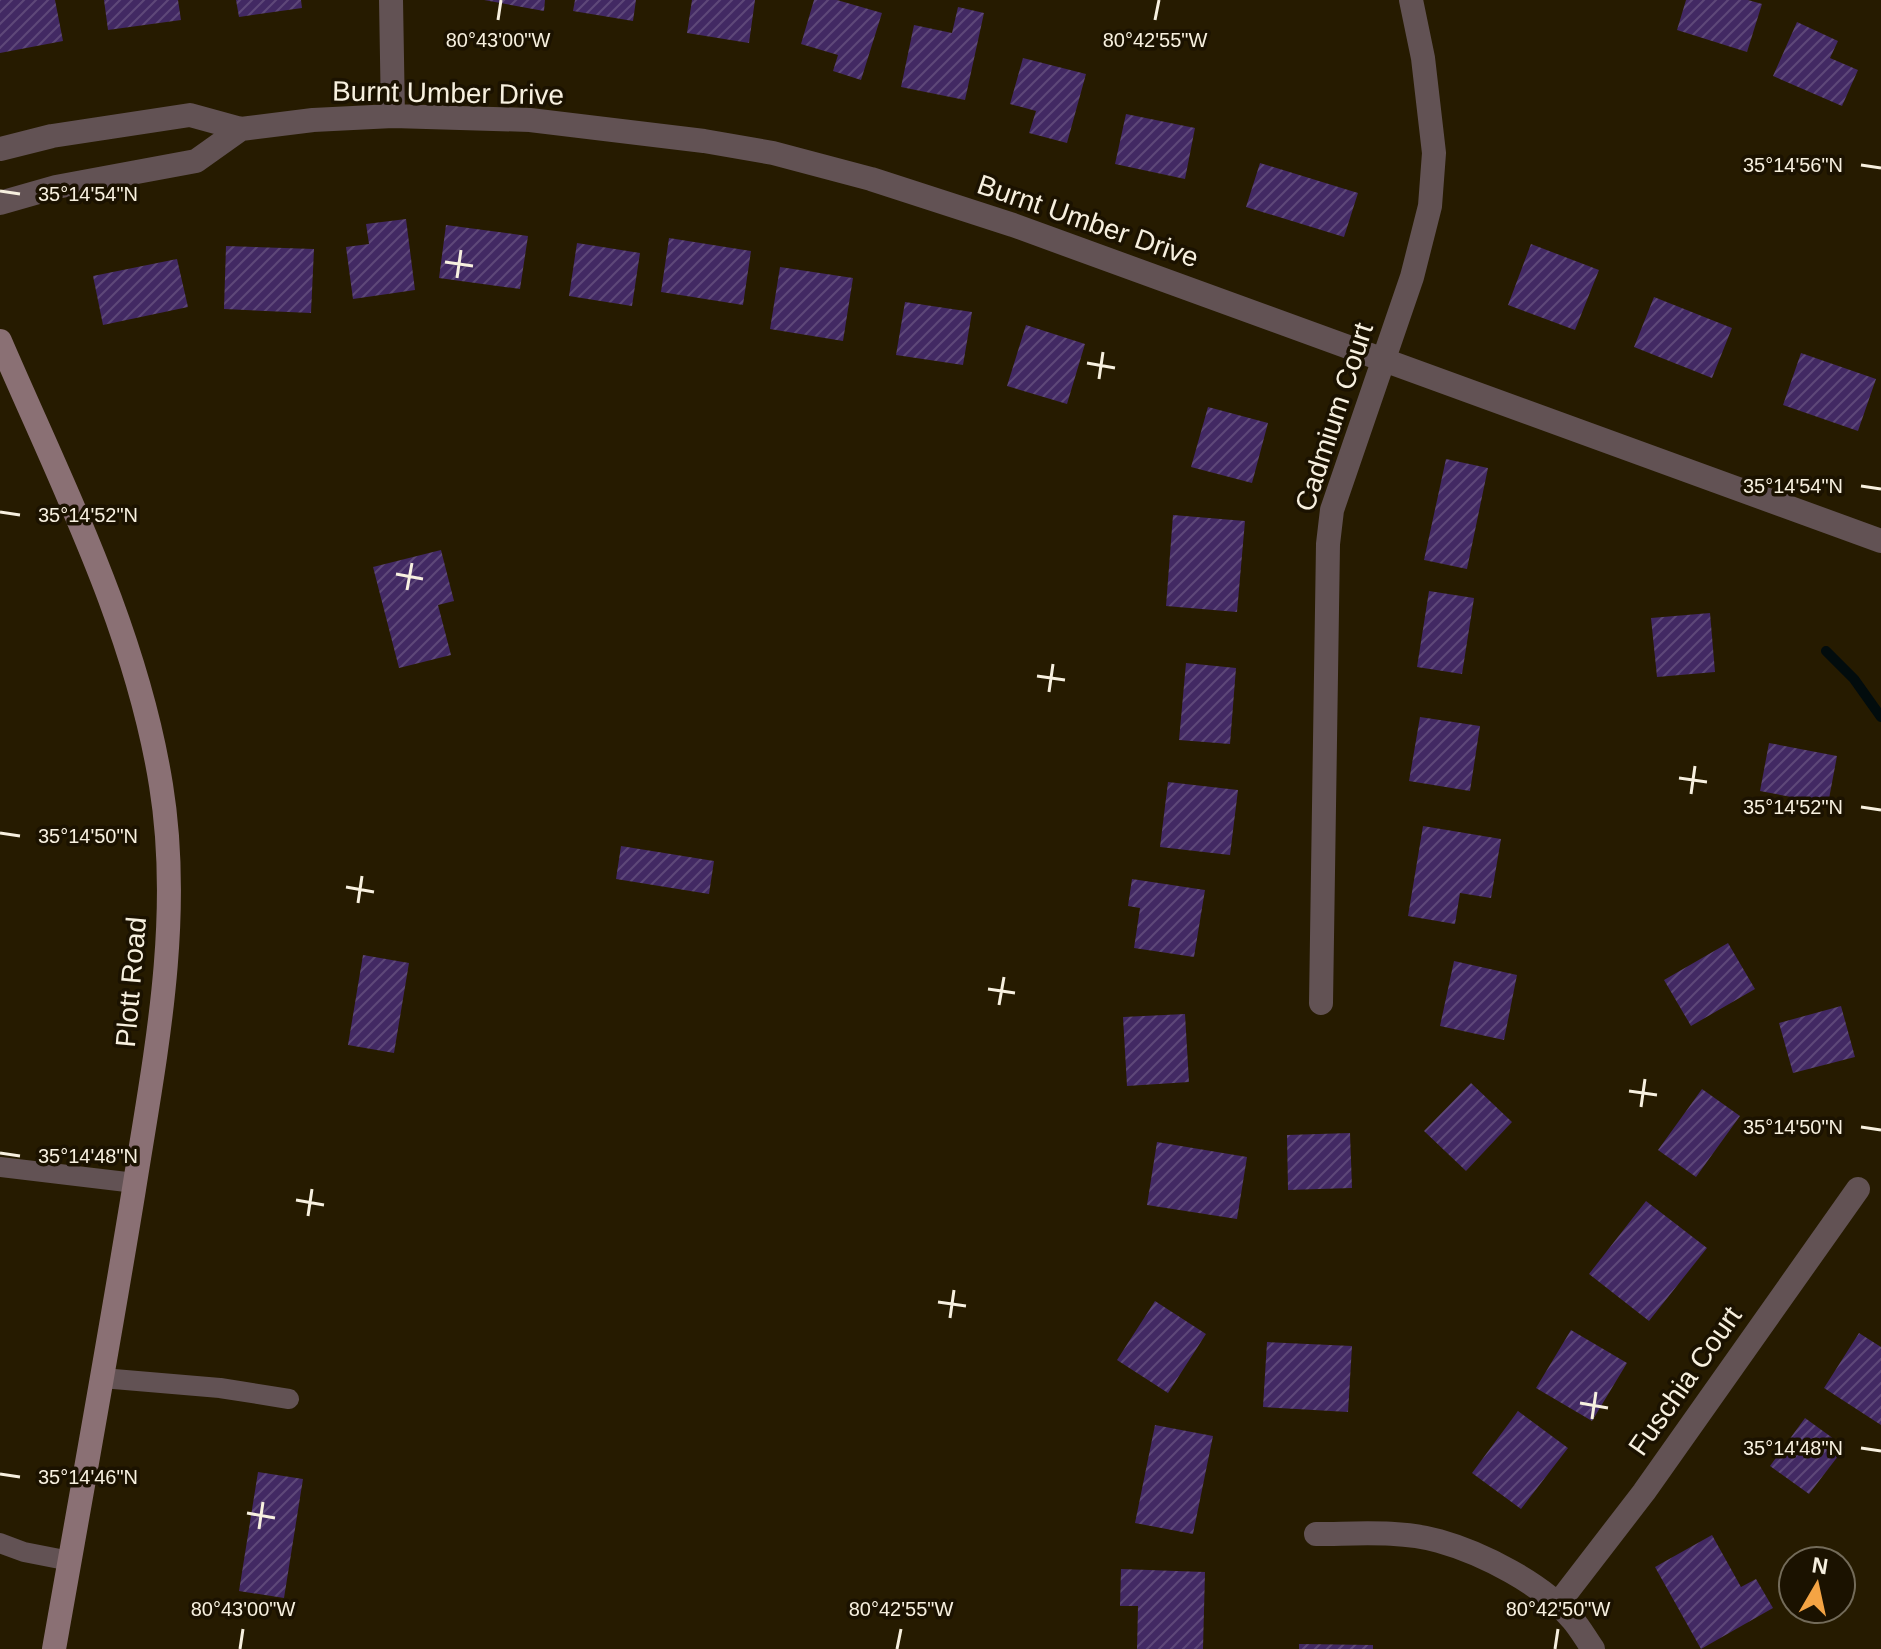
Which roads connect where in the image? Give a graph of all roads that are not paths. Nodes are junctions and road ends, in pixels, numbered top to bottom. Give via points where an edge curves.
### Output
1 (391, 0) edge
2 (1411, 0) edge
3 (393, 116) junction
4 (241, 129) junction
5 (0, 149) edge
6 (0, 203) edge
7 (0, 341) edge
8 (1382, 359) junction
9 (1881, 541) edge
10 (1321, 1003) dead end
11 (0, 1167) edge
12 (135, 1183) junction
13 (1858, 1189) dead end
14 (102, 1378) junction
15 (289, 1399) dead end
16 (1316, 1534) dead end
17 (0, 1543) edge
18 (70, 1561) junction
19 (1557, 1605) junction
20 (54, 1649) edge
21 (1593, 1649) edge

1 - 3 street
2 - 8 street, Cadmium Court via 1434,153 1430,206 1412,277
3 - 4 street, Burnt Umber Drive
3 - 8 street, Burnt Umber Drive via 530,120 773,153 1013,225
4 - 5 street, Burnt Umber Drive via 190,115
4 - 6 street, Burnt Umber Drive via 196,161
7 - 12 street, Plott Road via 122,630 161,785 168,858 167,951
8 - 9 street, Burnt Umber Drive
8 - 10 street, Cadmium Court via 1342,474 1328,544
11 - 12 lane
12 - 14 street, Plott Road
13 - 19 street, Fuschia Court via 1644,1492
14 - 15 lane
14 - 18 street, Plott Road
16 - 19 street via 1440,1541 1517,1576
17 - 18 lane
18 - 20 street, Plott Road
19 - 21 street

